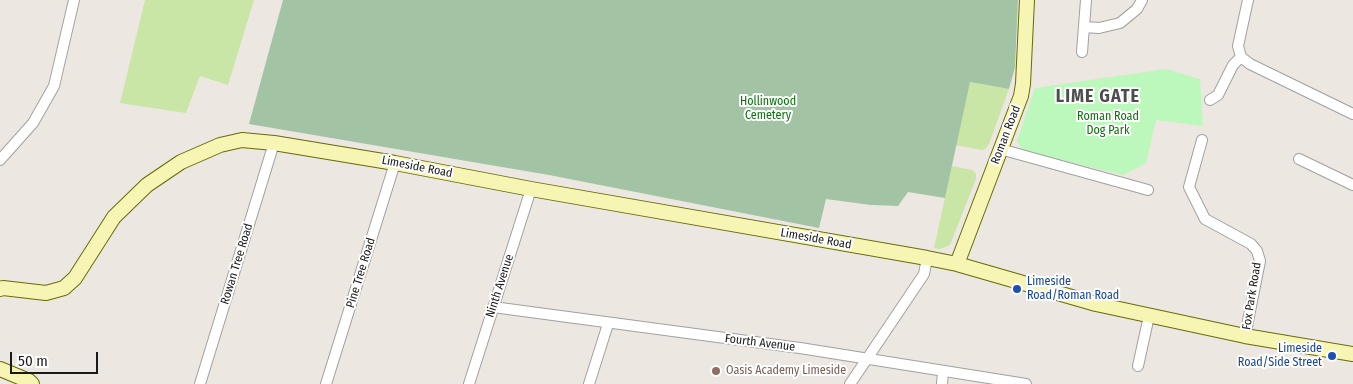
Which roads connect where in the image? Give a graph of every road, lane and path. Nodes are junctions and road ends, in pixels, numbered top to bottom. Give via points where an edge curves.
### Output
1 (74, 0) edge
2 (1027, 0) edge
3 (1086, 0) edge
4 (1142, 0) edge
5 (1248, 0) edge
6 (1085, 27) junction
7 (1082, 52) dead end
8 (1241, 57) junction
9 (1210, 100) dead end
10 (1353, 114) edge
11 (1202, 140) dead end
12 (274, 143) junction
13 (1000, 149) junction
14 (1299, 159) dead end
15 (0, 160) edge
16 (395, 163) junction
17 (1353, 184) edge
18 (532, 189) junction
19 (1148, 190) dead end
20 (927, 258) junction
21 (957, 264) junction
22 (1, 286) edge
23 (493, 307) junction
24 (1149, 316) junction
25 (608, 324) junction
26 (1245, 336) junction
27 (1353, 354) edge
28 (866, 360) junction
29 (1138, 366) dead end
30 (0, 369) edge
31 (943, 371) junction
32 (32, 384) edge
33 (200, 384) edge
34 (326, 384) edge
35 (469, 384) edge
36 (589, 384) edge
37 (850, 384) edge
38 (942, 384) edge
39 (1026, 384) edge

1 - 15 street via 54,86 33,123
2 - 13 street, Roman Road via 1023,84
3 - 6 street
4 - 6 street via 1137,9 1120,23 1099,28
5 - 8 street via 1238,46
6 - 7 street
8 - 9 street via 1233,64 1218,94
8 - 10 street
11 - 26 street, Fox Park Road via 1189,187 1202,215 1251,244 1260,261
12 - 16 street, Limeside Road
12 - 22 street, Limeside Road via 242,140 220,145 180,162 147,185 114,217 75,278 64,288 46,293
12 - 33 street, Rowan Tree Road
13 - 19 street
13 - 21 street, Roman Road
14 - 17 street
16 - 18 street, Limeside Road
16 - 34 street, Pine Tree Road
18 - 20 street, Limeside Road
18 - 23 street, Ninth Avenue
20 - 21 street, Limeside Road
20 - 28 street via 924,274
21 - 24 street, Limeside Road
23 - 25 street, Fourth Avenue
23 - 35 street, Ninth Avenue
24 - 26 street, Limeside Road
24 - 29 street
25 - 28 street, Fourth Avenue via 800,348
25 - 36 street
26 - 27 street, Limeside Road
28 - 31 street, Fourth Avenue
28 - 37 street
30 - 32 street
31 - 38 street
31 - 39 street, Fourth Avenue

